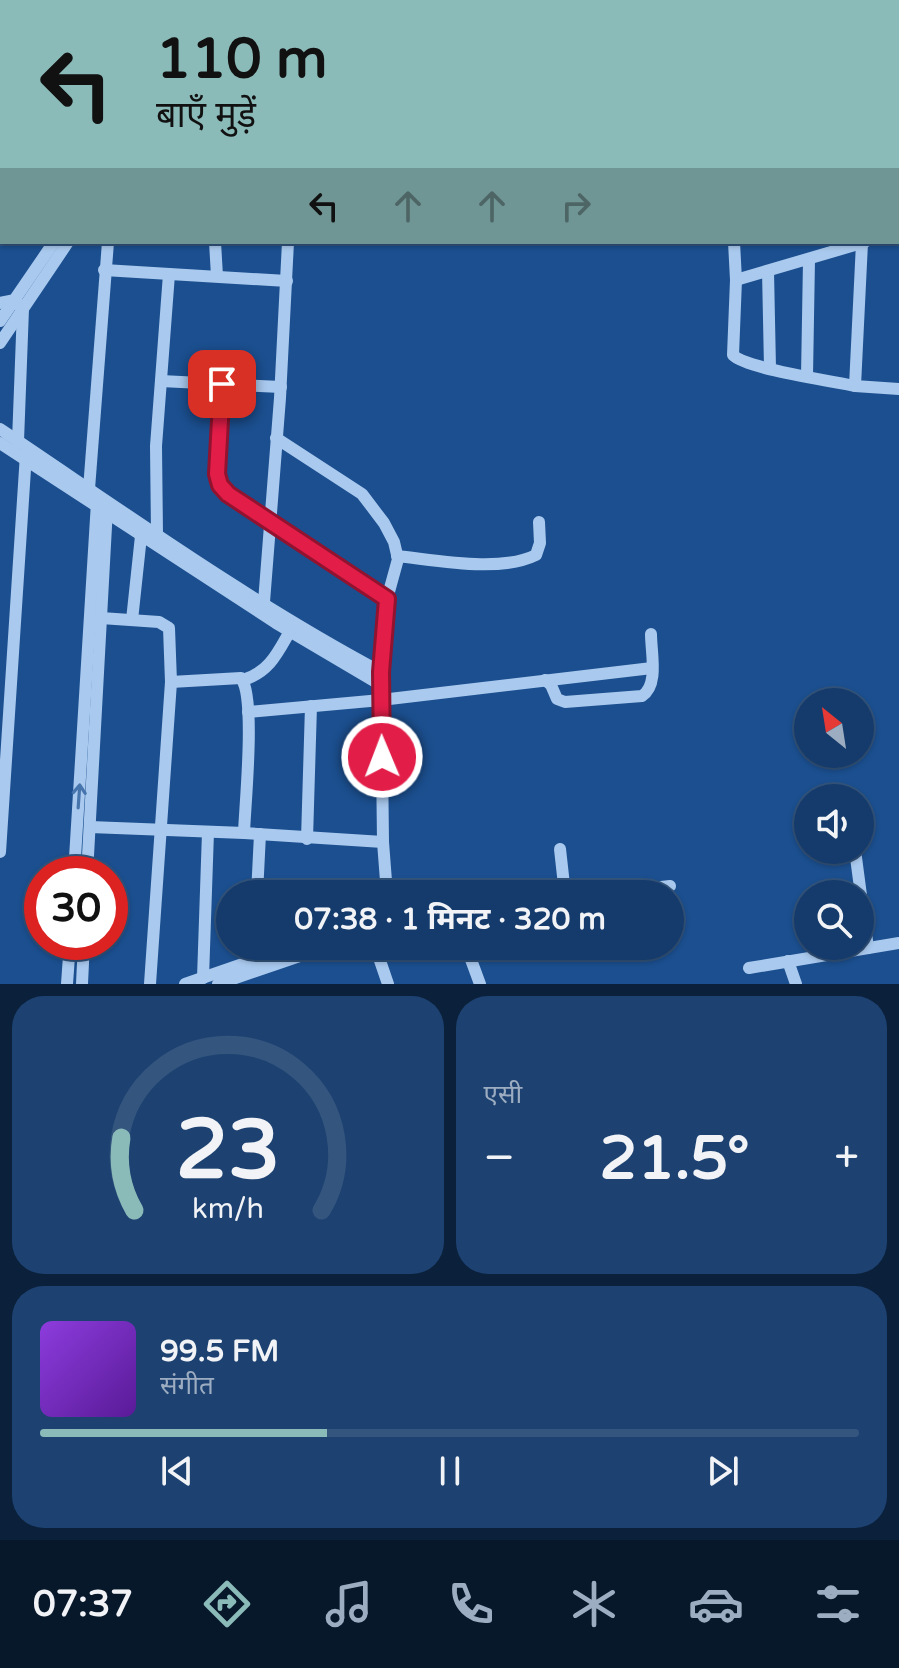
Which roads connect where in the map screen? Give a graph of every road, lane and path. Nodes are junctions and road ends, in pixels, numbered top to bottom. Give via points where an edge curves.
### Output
1 (53, 244) edge
2 (66, 244) edge
3 (108, 244) edge
4 (215, 244) edge
5 (288, 244) edge
6 (734, 244) edge
7 (851, 244) edge
8 (863, 244) edge
9 (826, 248) edge
10 (809, 260) junction
11 (104, 270) junction
12 (768, 271) junction
13 (169, 274) junction
14 (217, 276) junction
15 (736, 280) junction
16 (287, 281) junction
17 (0, 303) edge
18 (18, 304) junction
19 (0, 321) edge
20 (0, 343) edge
21 (770, 368) junction
22 (807, 376) junction
23 (161, 381) junction
24 (222, 384) junction
25 (855, 386) junction
26 (281, 387) junction
27 (899, 389) edge
28 (0, 429) edge
29 (276, 438) junction
30 (0, 443) edge
31 (23, 449) junction
32 (100, 501) junction
33 (269, 521) junction
34 (539, 522) dead end
35 (157, 534) junction
36 (141, 536) junction
37 (397, 556) junction
38 (387, 599) junction
39 (264, 602) junction
40 (101, 618) junction
41 (132, 620) junction
42 (290, 631) junction
43 (651, 634) dead end
44 (7, 661) edge
45 (652, 668) junction
46 (381, 678) junction
47 (243, 680) junction
48 (545, 680) junction
49 (171, 682) junction
50 (381, 700) junction
51 (311, 706) junction
52 (248, 712) junction
53 (4, 734) edge
54 (3, 752) edge
55 (2, 796) edge
56 (90, 827) junction
57 (161, 829) junction
58 (208, 832) junction
59 (244, 833) junction
60 (260, 834) junction
61 (307, 839) junction
62 (383, 842) junction
63 (560, 849) dead end
64 (0, 852) edge
65 (75, 856) edge
66 (88, 856) edge
67 (258, 880) edge
68 (386, 880) edge
69 (563, 880) edge
70 (899, 943) edge
71 (874, 947) edge
72 (69, 960) edge
73 (83, 960) edge
74 (240, 960) edge
75 (292, 960) edge
76 (380, 960) edge
77 (471, 960) edge
78 (794, 960) edge
79 (788, 961) junction
80 (749, 968) dead end
81 (203, 978) junction
82 (237, 981) edge
83 (67, 984) edge
84 (82, 984) edge
85 (150, 984) edge
86 (185, 984) edge
87 (218, 984) edge
88 (388, 984) edge
89 (480, 984) edge
90 (796, 984) edge

1 - 18 street
2 - 18 street
3 - 11 street
4 - 14 street
5 - 16 street
6 - 15 street
7 - 9 street
8 - 25 street
9 - 10 street
10 - 12 street
10 - 22 street
11 - 13 street
11 - 32 street
12 - 15 street
12 - 21 street
13 - 14 street
13 - 23 street
14 - 16 street
15 - 21 street via 733,355
16 - 26 street
17 - 18 street
18 - 19 street
18 - 20 street
18 - 31 street
21 - 22 street
22 - 25 street
23 - 24 street
23 - 35 street
24 - 26 street
24 - 33 street via 220,485
25 - 27 street
26 - 29 street
28 - 31 street
29 - 33 street
29 - 37 street via 362,494 384,523
30 - 31 street
31 - 32 street
31 - 32 street
31 - 44 street
32 - 35 street
32 - 36 street
32 - 40 street
65 -> 32 street
33 - 38 street
33 - 39 street
34 - 37 street via 536,555 525,560 460,562
35 - 39 street
36 - 41 street
36 - 42 street
37 - 38 street
38 - 46 street
39 - 46 street
40 - 41 street
40 - 56 street
41 - 49 street via 169,628
42 - 46 street
42 - 47 street via 271,665
43 - 45 street
44 - 53 street
45 - 48 street
45 - 48 street via 650,690 634,697 565,702
46 - 50 street
47 - 49 street
47 - 52 street
48 - 50 street
49 - 57 street
50 - 51 street
50 - 62 street
51 - 52 street
51 - 61 street
52 - 59 street
53 - 54 street
54 - 55 street
55 - 64 street
56 - 57 street
56 - 66 street
57 - 58 street
57 - 85 street
58 - 59 street
58 - 81 street
59 - 60 street
60 - 61 street
60 - 67 street
61 - 62 street
62 - 68 street
63 - 69 street
70 - 71 street
72 - 83 street
73 - 84 street
74 - 81 street
75 - 82 street
76 - 88 street
77 - 89 street
78 - 79 street
79 - 80 street
79 - 90 street
81 - 86 street
82 - 87 street

